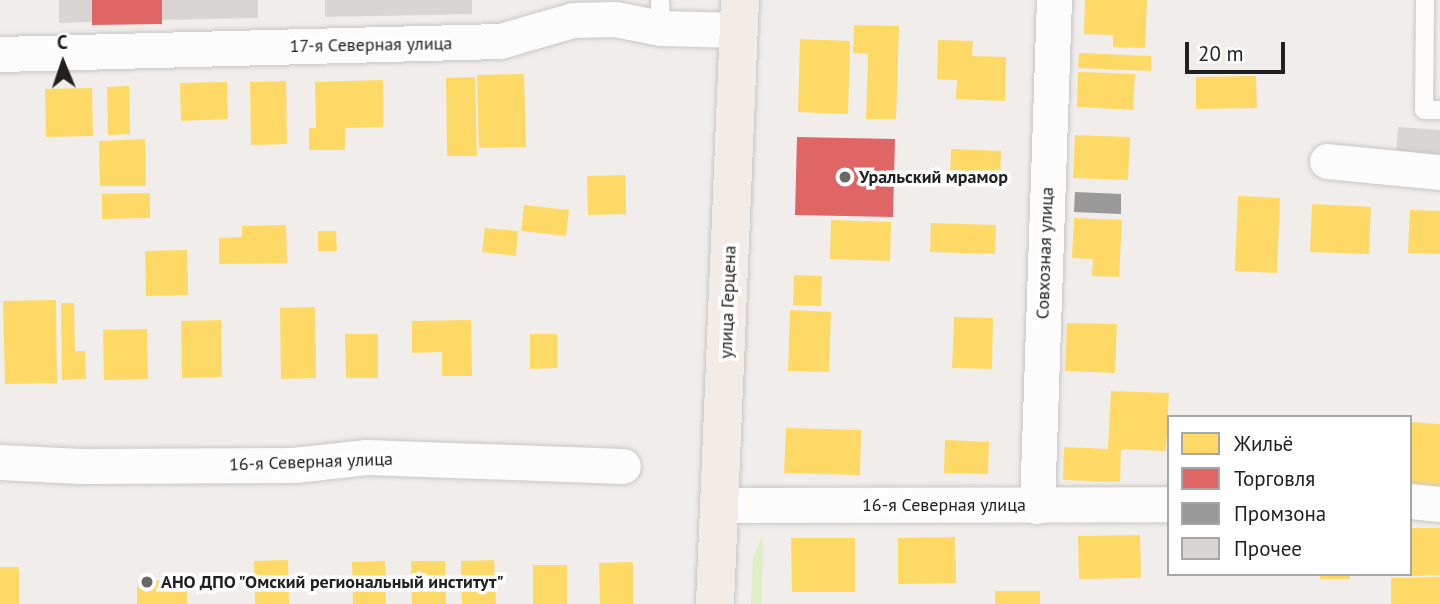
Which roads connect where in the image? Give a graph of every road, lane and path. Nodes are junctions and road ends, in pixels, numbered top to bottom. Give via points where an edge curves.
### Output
1 (1054, 0) edge
2 (1425, 0) edge
3 (660, 14) edge
4 (739, 15) edge
5 (0, 54) edge
6 (1440, 110) edge
7 (1327, 161) dead end
8 (1440, 172) edge
9 (0, 462) edge
10 (623, 466) dead end
11 (1412, 501) edge
12 (1167, 504) edge
13 (1440, 504) edge
14 (719, 505) junction
15 (1037, 506) junction
16 (715, 604) edge

1 - 15 street, Совхозная улица
2 - 6 lane via 1424,110
3 - 4 street, 17-я Северная улица
3 - 5 street, 17-я Северная улица via 573,20 500,41
4 - 14 main road, улица Герцена
7 - 8 street
9 - 10 street, 16-я Северная улица via 294,465 367,457
11 - 13 street
12 - 15 street, 16-я Северная улица
14 - 15 street, 16-я Северная улица
14 - 16 main road, улица Герцена

